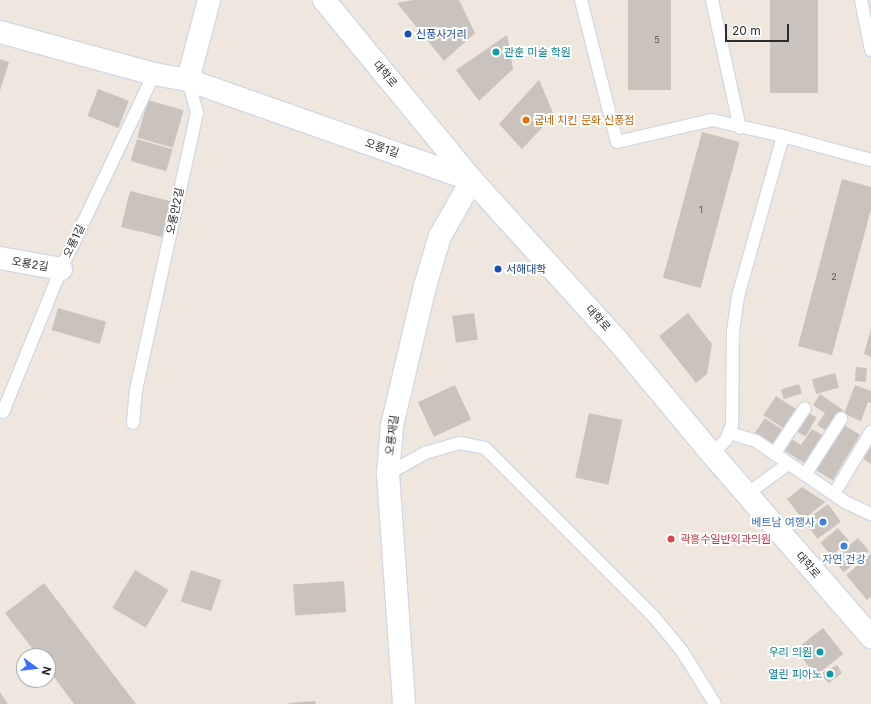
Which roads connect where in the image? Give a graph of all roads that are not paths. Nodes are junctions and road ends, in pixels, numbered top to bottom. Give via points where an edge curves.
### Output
1 (210, 0) edge
2 (324, 0) edge
3 (581, 0) edge
4 (712, 0) edge
5 (861, 0) edge
6 (0, 32) edge
7 (871, 50) edge
8 (154, 74) junction
9 (188, 80) junction
10 (740, 128) junction
11 (783, 136) junction
12 (871, 160) edge
13 (472, 180) junction
14 (0, 258) edge
15 (61, 269) junction
16 (805, 408) dead end
17 (1, 412) edge
18 (841, 419) dead end
19 (133, 423) dead end
20 (871, 432) edge
21 (730, 433) junction
22 (711, 454) junction
23 (774, 454) junction
24 (788, 464) junction
25 (388, 474) junction
26 (805, 475) junction
27 (747, 494) junction
28 (834, 494) junction
29 (871, 514) edge
30 (871, 637) edge
31 (404, 704) edge
32 (715, 704) edge

1 - 9 street, 오룡안2길
2 - 13 street, 대학로
3 - 10 lane via 617,142 712,120
4 - 10 lane
5 - 7 lane
6 - 8 street, 오룡1길
8 - 9 street, 오룡1길
8 - 15 lane, 오룡1길
9 - 13 street, 오룡1길
9 - 19 lane, 오룡안2길 via 196,113 136,390
10 - 11 lane
11 - 12 lane
11 - 21 lane via 738,296 733,331
13 - 22 street, 대학로 via 617,340
13 - 25 street, 오룡재길 via 440,236 424,286 392,426
14 - 15 street, 오룡2길
15 - 17 lane, 오룡1길
16 - 23 lane
18 - 26 lane
20 - 28 lane
21 - 22 lane
21 - 23 lane via 756,440
22 - 27 street, 대학로
23 - 24 lane
24 - 26 lane
24 - 27 lane
25 - 31 street, 오룡재길
25 - 32 lane via 426,453 460,443 486,448 654,617 682,650
26 - 28 lane
27 - 30 street, 대학로
28 - 29 lane

